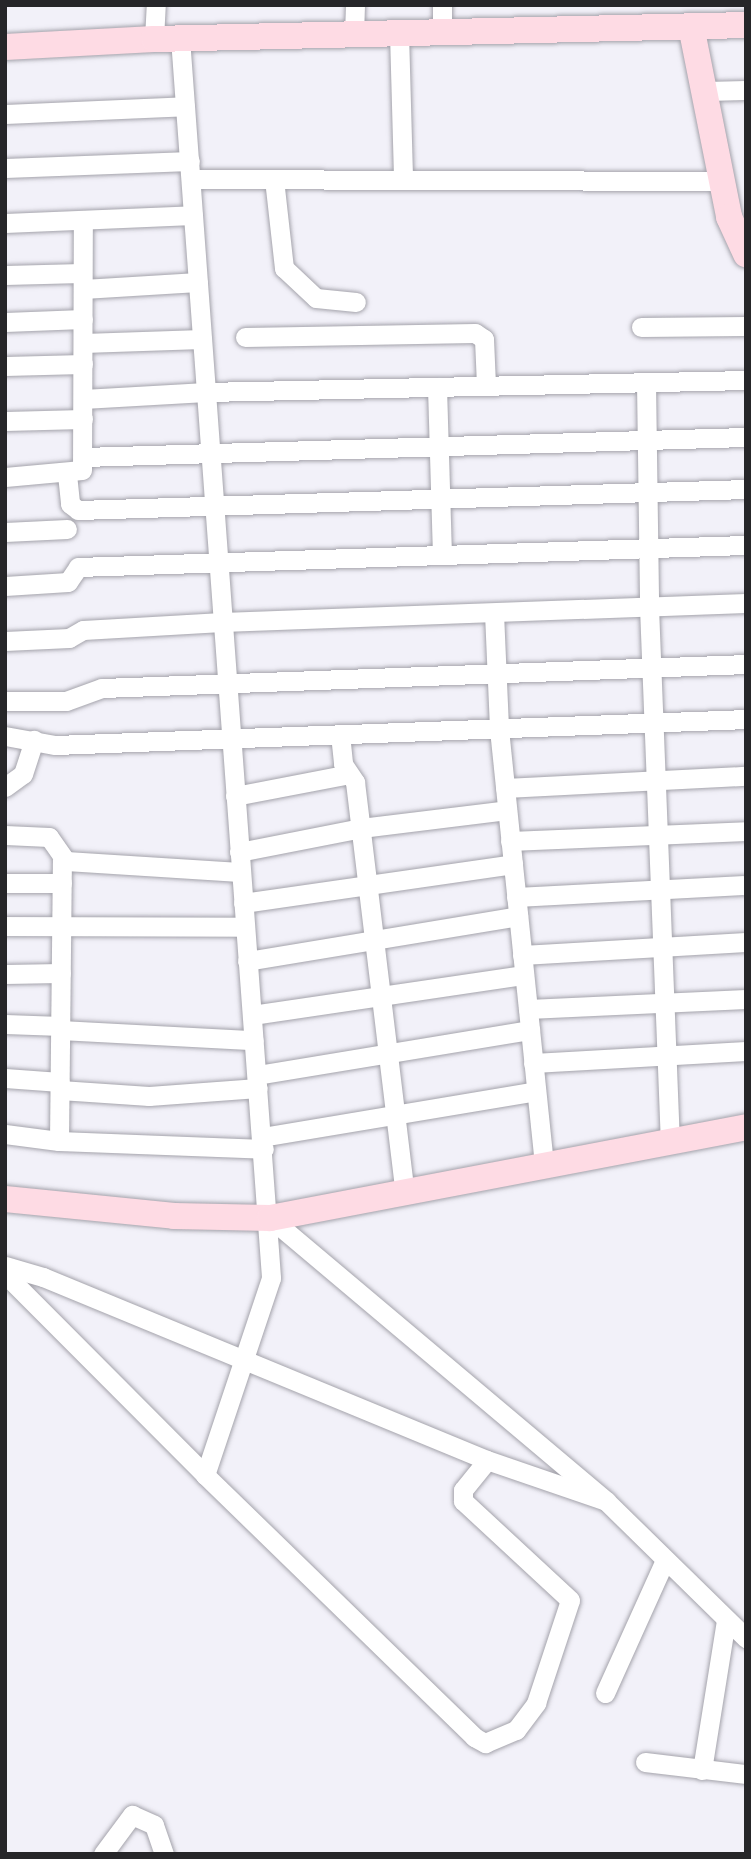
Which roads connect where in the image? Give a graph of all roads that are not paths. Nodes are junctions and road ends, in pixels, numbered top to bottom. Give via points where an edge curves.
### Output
1 (156, 5) edge
2 (355, 5) edge
3 (442, 5) edge
4 (691, 26) junction
5 (746, 26) edge
6 (442, 32) junction
7 (399, 33) junction
8 (354, 34) junction
9 (180, 38) junction
10 (154, 39) junction
11 (5, 47) edge
12 (746, 90) edge
13 (705, 91) junction
14 (185, 106) junction
15 (5, 114) edge
16 (5, 168) edge
17 (190, 170) junction
18 (274, 179) junction
19 (403, 180) junction
20 (722, 181) junction
21 (193, 215) junction
22 (83, 220) junction
23 (5, 223) edge
24 (745, 250) edge
25 (5, 275) edge
26 (83, 281) junction
27 (198, 282) junction
28 (356, 302) dead end
29 (83, 319) junction
30 (5, 322) edge
31 (746, 326) edge
32 (642, 327) dead end
33 (245, 337) dead end
34 (202, 339) junction
35 (83, 343) junction
36 (83, 364) junction
37 (5, 366) edge
38 (746, 380) edge
39 (646, 382) junction
40 (486, 386) junction
41 (436, 387) junction
42 (206, 392) junction
43 (83, 409) junction
44 (5, 421) edge
45 (746, 436) edge
46 (647, 440) junction
47 (440, 445) junction
48 (210, 450) junction
49 (83, 457) junction
50 (67, 474) junction
51 (5, 477) edge
52 (746, 489) edge
53 (648, 494) junction
54 (441, 498) junction
55 (214, 504) junction
56 (66, 529) dead end
57 (5, 532) edge
58 (746, 545) edge
59 (648, 549) junction
60 (442, 553) junction
61 (218, 560) junction
62 (5, 586) edge
63 (746, 603) edge
64 (649, 607) junction
65 (494, 612) junction
66 (222, 622) junction
67 (5, 640) edge
68 (746, 664) edge
69 (652, 670) junction
70 (497, 676) junction
71 (227, 687) junction
72 (5, 701) edge
73 (746, 719) edge
74 (654, 724) junction
75 (499, 729) junction
76 (340, 734) junction
77 (5, 736) edge
78 (231, 738) junction
79 (34, 740) junction
80 (349, 774) junction
81 (746, 776) edge
82 (656, 779) junction
83 (5, 787) edge
84 (505, 788) junction
85 (235, 796) junction
86 (507, 810) junction
87 (361, 828) junction
88 (746, 831) edge
89 (5, 835) edge
90 (658, 836) junction
91 (510, 841) junction
92 (62, 860) junction
93 (240, 862) junction
94 (513, 864) junction
95 (5, 883) edge
96 (62, 883) junction
97 (367, 883) junction
98 (746, 885) edge
99 (660, 888) junction
100 (243, 903) junction
101 (517, 906) junction
102 (62, 924) junction
103 (5, 926) edge
104 (245, 927) junction
105 (374, 940) junction
106 (746, 942) edge
107 (662, 947) junction
108 (522, 955) junction
109 (247, 961) junction
110 (61, 973) junction
111 (5, 974) edge
112 (524, 975) junction
113 (381, 996) junction
114 (746, 999) edge
115 (664, 1002) junction
116 (528, 1009) junction
117 (252, 1015) junction
118 (5, 1024) edge
119 (61, 1028) junction
120 (530, 1030) junction
121 (254, 1040) junction
122 (388, 1051) junction
123 (746, 1051) edge
124 (666, 1054) junction
125 (533, 1063) junction
126 (5, 1079) edge
127 (258, 1081) junction
128 (60, 1086) junction
129 (536, 1091) junction
130 (396, 1114) junction
131 (746, 1127) edge
132 (5, 1134) edge
133 (59, 1141) junction
134 (263, 1143) junction
135 (670, 1143) junction
136 (544, 1166) junction
137 (405, 1193) junction
138 (5, 1199) edge
139 (270, 1218) junction
140 (5, 1266) edge
141 (5, 1274) edge
142 (246, 1359) junction
143 (487, 1460) junction
144 (205, 1475) junction
145 (606, 1501) junction
146 (665, 1560) junction
147 (726, 1620) junction
148 (746, 1638) edge
149 (605, 1693) dead end
150 (645, 1762) dead end
151 (702, 1770) junction
152 (746, 1774) edge
153 (103, 1854) edge
154 (164, 1854) edge

1 - 10 street
2 - 8 street
3 - 6 street
4 - 5 street
4 - 6 street
4 - 13 street
6 - 7 street
7 - 8 street
7 - 19 street
8 - 9 street
9 - 10 street
9 - 14 street
10 - 11 street
12 - 13 street
13 - 20 street
14 - 15 street
14 - 17 street
16 - 17 street
17 - 18 street
17 - 21 street
18 - 19 street
18 - 28 street via 284,268 316,298
19 - 20 street
20 - 24 street via 729,217
21 - 22 street
21 - 27 street
22 - 23 street
22 - 26 street
25 - 26 street
26 - 27 street
26 - 29 street
27 - 34 street
29 - 30 street
29 - 35 street
31 - 32 street
33 - 40 street via 475,333 484,339
34 - 35 street
34 - 42 street
35 - 36 street
36 - 37 street
36 - 43 street
38 - 39 street
39 - 40 street
39 - 46 street
40 - 41 street
41 - 42 street
41 - 47 street
42 - 43 street
42 - 48 street
43 - 44 street
43 - 49 street
45 - 46 street
46 - 47 street
46 - 53 street
47 - 48 street
47 - 54 street
48 - 49 street
48 - 55 street
49 - 50 street via 80,473
50 - 51 street
50 - 55 street via 70,504 78,510
52 - 53 street
53 - 54 street
53 - 59 street
54 - 55 street
54 - 60 street
55 - 61 street
56 - 57 street
58 - 59 street
59 - 60 street
59 - 64 street
60 - 61 street
61 - 62 street via 78,567 68,582
61 - 66 street
63 - 64 street
64 - 65 street
64 - 69 street
65 - 66 street
65 - 70 street
66 - 67 street via 82,630 69,638
66 - 71 street
68 - 69 street
69 - 70 street
69 - 74 street
70 - 71 street
70 - 75 street
71 - 72 street via 102,688 66,701
71 - 78 street
73 - 74 street
74 - 75 street
74 - 82 street
75 - 76 street
75 - 84 street
76 - 78 street
76 - 80 street
77 - 79 street
78 - 79 street via 55,745
78 - 85 street
79 - 83 street via 23,774
80 - 85 street
80 - 87 street via 355,782
81 - 82 street
82 - 84 street
82 - 90 street
84 - 86 street
85 - 93 street
86 - 87 street
86 - 91 street
87 - 93 street
87 - 97 street
88 - 90 street
89 - 92 street via 49,837
90 - 91 street
90 - 99 street
91 - 94 street
92 - 93 street
92 - 96 street
93 - 100 street
94 - 97 street
94 - 101 street
95 - 96 street
96 - 102 street
97 - 100 street
97 - 105 street
98 - 99 street
99 - 101 street
99 - 107 street
100 - 104 street
101 - 105 street
101 - 108 street
102 - 103 street
102 - 104 street
102 - 110 street
104 - 109 street
105 - 109 street
105 - 113 street
106 - 107 street
107 - 108 street
107 - 115 street
108 - 112 street
109 - 117 street
110 - 111 street
110 - 119 street
112 - 113 street
112 - 116 street
113 - 117 street
113 - 122 street
114 - 115 street
115 - 116 street
115 - 124 street
116 - 120 street
117 - 121 street
118 - 119 street
119 - 121 street
119 - 128 street
120 - 122 street
120 - 125 street
121 - 127 street
122 - 127 street
122 - 130 street
123 - 124 street
124 - 125 street
124 - 135 street
125 - 129 street
126 - 128 street
127 - 128 street via 149,1096
127 - 134 street
128 - 133 street
129 - 130 street
129 - 136 street
130 - 134 street
130 - 137 street
131 - 135 street
132 - 133 street
133 - 134 street
134 - 139 street
135 - 136 street
136 - 137 street
137 - 139 street
138 - 139 street via 174,1216
139 - 142 street via 271,1278
139 - 145 street
140 - 142 street
141 - 144 street
142 - 143 street
142 - 144 street
143 - 144 street via 463,1490 463,1501 570,1600 536,1703 516,1730 485,1743
143 - 145 street
145 - 146 street
146 - 147 street
146 - 149 street
147 - 148 street
147 - 151 street
150 - 151 street
151 - 152 street
153 - 154 street via 132,1815 154,1825

